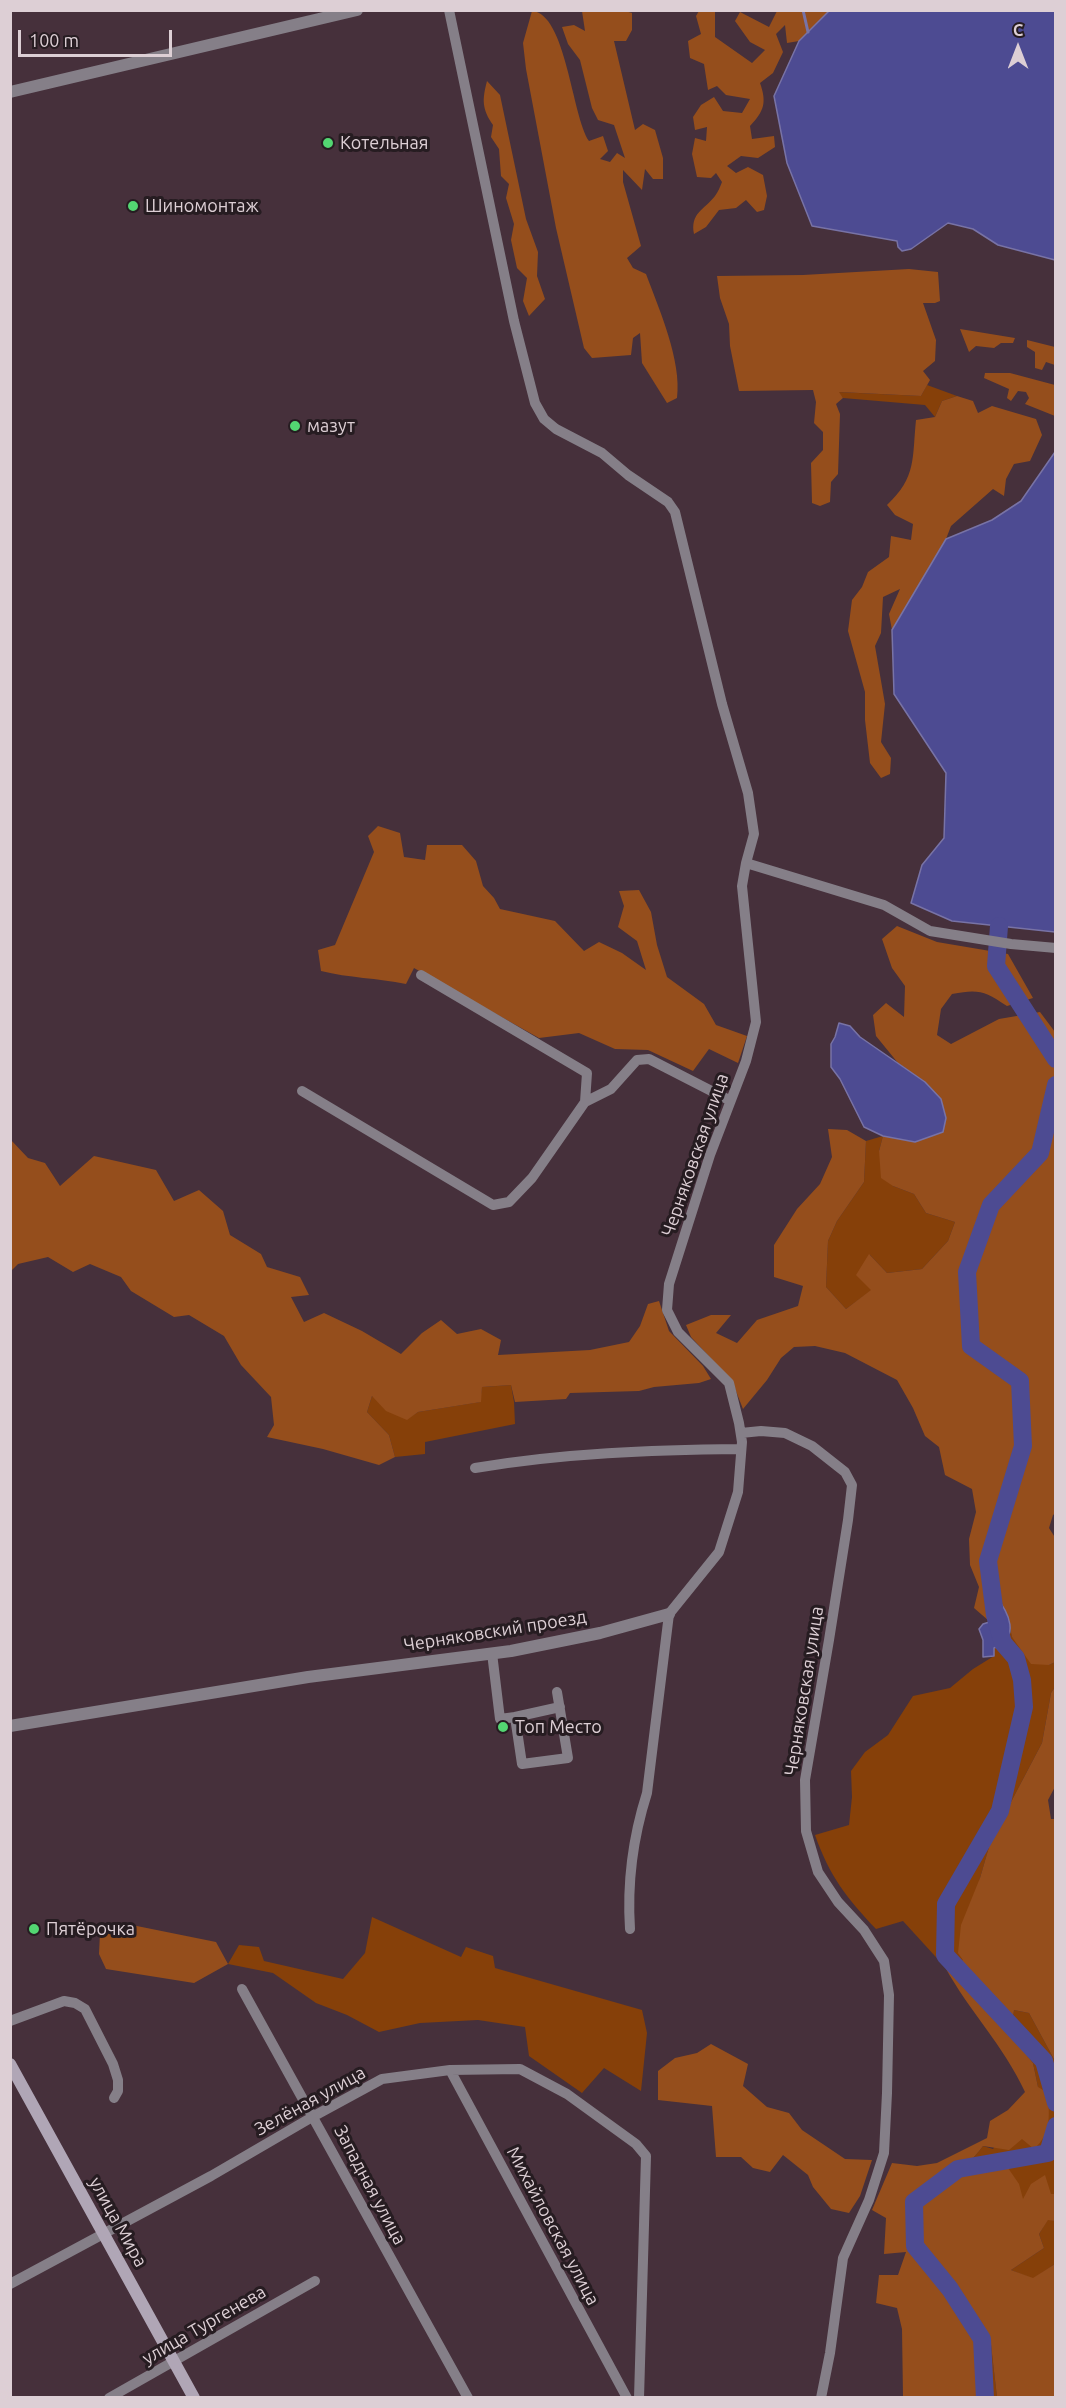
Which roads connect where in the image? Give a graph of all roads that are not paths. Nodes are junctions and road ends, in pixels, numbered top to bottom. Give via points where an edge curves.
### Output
1 (357, 10) edge
2 (449, 10) edge
3 (10, 92) edge
4 (746, 863) junction
5 (1056, 948) edge
6 (421, 975) dead end
7 (302, 1091) dead end
8 (729, 1100) junction
9 (585, 1102) junction
10 (741, 1433) junction
11 (741, 1449) junction
12 (475, 1468) dead end
13 (669, 1614) junction
14 (492, 1653) junction
15 (557, 1692) dead end
16 (560, 1707) junction
17 (515, 1717) junction
18 (10, 1726) edge
19 (630, 1929) dead end
20 (242, 1989) dead end
21 (10, 2021) edge
22 (10, 2064) edge
23 (450, 2070) junction
24 (114, 2098) dead end
25 (314, 2116) junction
26 (105, 2234) junction
27 (315, 2281) dead end
28 (10, 2284) edge
29 (174, 2361) junction
30 (109, 2397) edge
31 (194, 2397) edge
32 (468, 2397) edge
33 (627, 2397) edge
34 (639, 2397) edge
35 (821, 2397) edge

1 - 3 street
2 - 4 street, Черняковская улица via 514,321 535,402 555,429 602,453 668,502 675,512 748,793 754,834
4 - 5 street via 884,905 930,931
4 - 8 street, Черняковская улица via 742,886 756,1022 746,1061
6 - 9 street via 587,1073
7 - 9 street via 493,1205 509,1202 532,1178
8 - 9 street via 649,1059 637,1060 610,1089
8 - 10 street, Черняковская улица via 669,1284 667,1310 678,1332 729,1383
10 - 11 street, Черняковская улица
10 - 35 street, Черняковская улица via 785,1433 812,1446 845,1472 852,1485 805,1780 806,1831 818,1872 884,1961 890,1995 887,2093 884,2153 869,2200 843,2258
11 - 12 street via 531,1458
11 - 13 street, Черняковская улица via 738,1492 719,1552
13 - 14 street, Черняковский проезд via 600,1633
13 - 19 street via 647,1793 638,1820 631,1866
14 - 17 street via 500,1719
14 - 18 street, Черняковский проезд via 308,1677
15 - 16 street
16 - 17 street
16 - 17 street via 568,1758 522,1764
20 - 25 street, Западная улица
21 - 24 street via 64,2001 85,2009 118,2080
22 - 26 main road, улица Мира
23 - 25 street, Зелёная улица via 382,2079
23 - 33 street, Михайловская улица
23 - 34 street, Зелёная улица via 520,2069 567,2094 636,2144 646,2156
25 - 26 street, Зелёная улица
25 - 32 street, Западная улица
26 - 28 street, Зелёная улица
26 - 29 main road, улица Мира
27 - 29 street, улица Тургенева
29 - 30 street, улица Тургенева
29 - 31 main road, улица Мира

